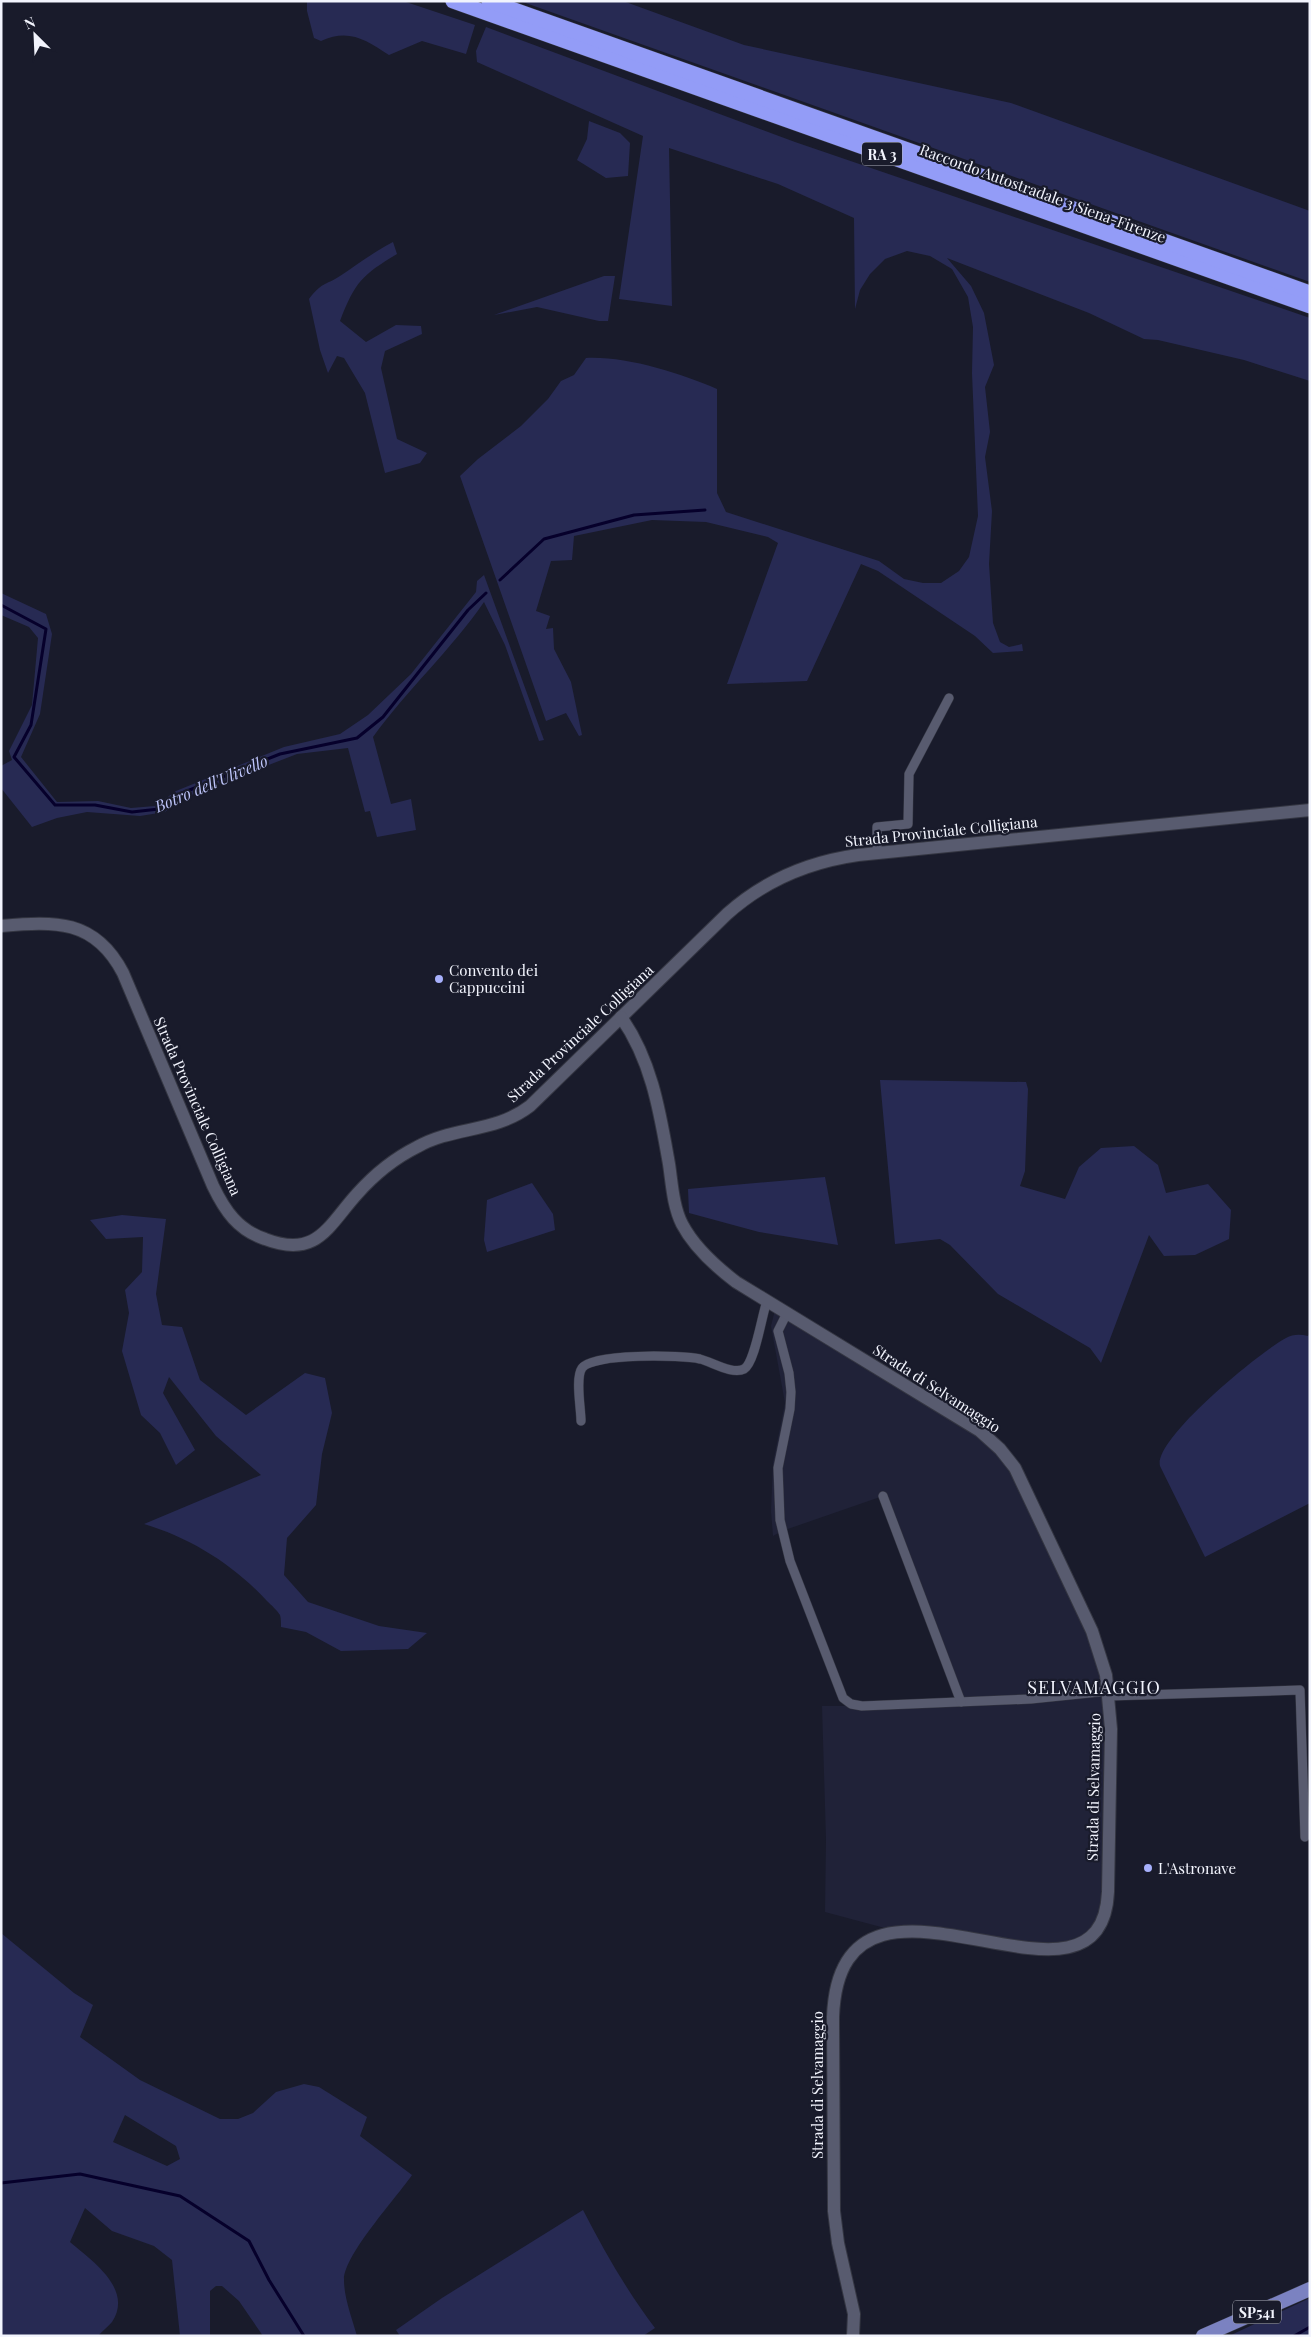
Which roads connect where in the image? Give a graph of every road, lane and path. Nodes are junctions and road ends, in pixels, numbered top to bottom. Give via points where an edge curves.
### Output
1 (453, 1) edge
2 (489, 1) edge
3 (1310, 293) edge
4 (1310, 306) edge
5 (949, 698) dead end
6 (1310, 810) edge
7 (877, 853) junction
8 (1, 926) edge
9 (621, 1018) junction
10 (767, 1301) junction
11 (787, 1313) junction
12 (581, 1421) dead end
13 (883, 1496) dead end
14 (1109, 1694) junction
15 (961, 1702) junction
16 (1305, 1837) dead end
17 (1310, 2289) edge
18 (853, 2336) edge
19 (1203, 2336) edge

1 - 4 highway, Raccordo Autostradale 3 Siena-Firenze / RA 3
2 - 3 highway, Raccordo Autostradale 3 Siena-Firenze / RA 3
5 - 7 street via 909,774 908,824 877,827
6 - 7 street, Strada Provinciale Colligiana
7 - 9 street, Strada Provinciale Colligiana via 842,857 804,867 755,891 727,914
8 - 9 street, Strada Provinciale Colligiana via 43,923 69,926 107,948 123,973 221,1203 240,1226 277,1243 299,1244 321,1236 363,1188 417,1146 442,1136 494,1125 518,1115
9 - 10 street, Strada di Selvamaggio via 638,1046 654,1088 682,1224 718,1268
10 - 11 street, Strada di Selvamaggio
10 - 12 street via 755,1349 744,1369 672,1357 607,1358 586,1363 579,1375
11 - 14 street, Strada di Selvamaggio via 962,1420 1004,1453 1020,1477 1092,1631 1102,1658
11 - 15 street via 778,1334 791,1392 778,1468 780,1520 790,1561 839,1692 848,1702 862,1706
13 - 15 street
14 - 15 street
14 - 16 street via 1300,1690
14 - 18 street, Strada di Selvamaggio via 1108,1899 1104,1918 1095,1933 1074,1947 1052,1950 896,1931 861,1946 846,1962 839,1977 833,2017 834,2200 838,2243 854,2314
17 - 19 main road, SP541

